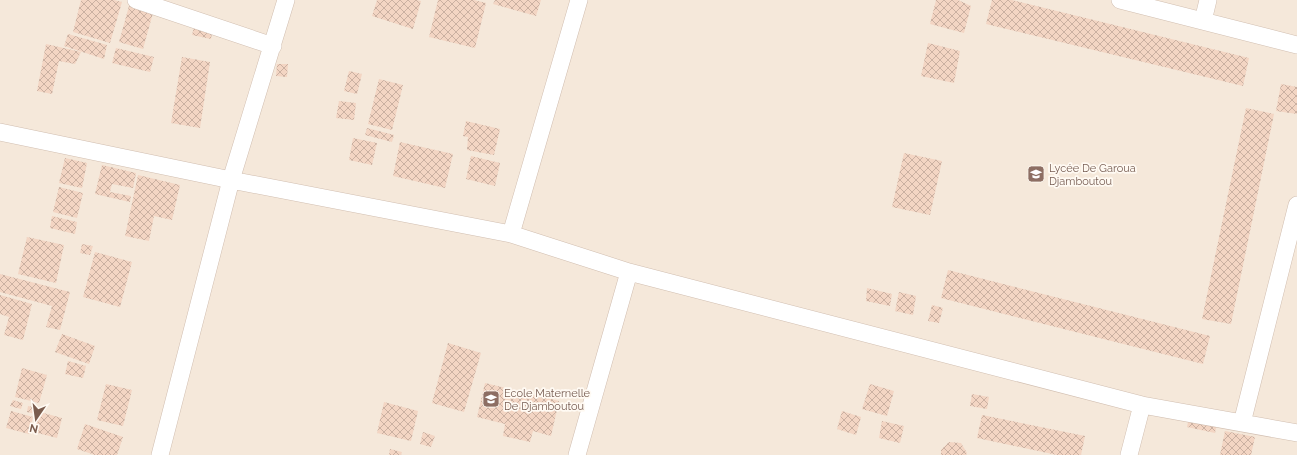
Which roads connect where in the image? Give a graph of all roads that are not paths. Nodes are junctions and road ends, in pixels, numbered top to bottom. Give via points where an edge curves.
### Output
1 (136, 0) edge
2 (286, 0) edge
3 (579, 0) edge
4 (1120, 0) edge
5 (1208, 0) edge
6 (1203, 21) junction
7 (1297, 45) edge
8 (273, 46) junction
9 (0, 132) edge
10 (231, 180) junction
11 (1297, 205) edge
12 (511, 234) junction
13 (629, 272) junction
14 (1142, 405) junction
15 (1242, 423) junction
16 (1297, 434) edge
17 (160, 455) edge
18 (577, 455) edge
19 (1129, 455) edge

1 - 8 street
2 - 8 street
3 - 12 street
4 - 6 street
5 - 6 street
6 - 7 street
8 - 10 street
9 - 10 street
10 - 12 street
10 - 17 street
11 - 15 street
12 - 13 street
13 - 14 street
13 - 18 street
14 - 15 street
14 - 19 street
15 - 16 street

